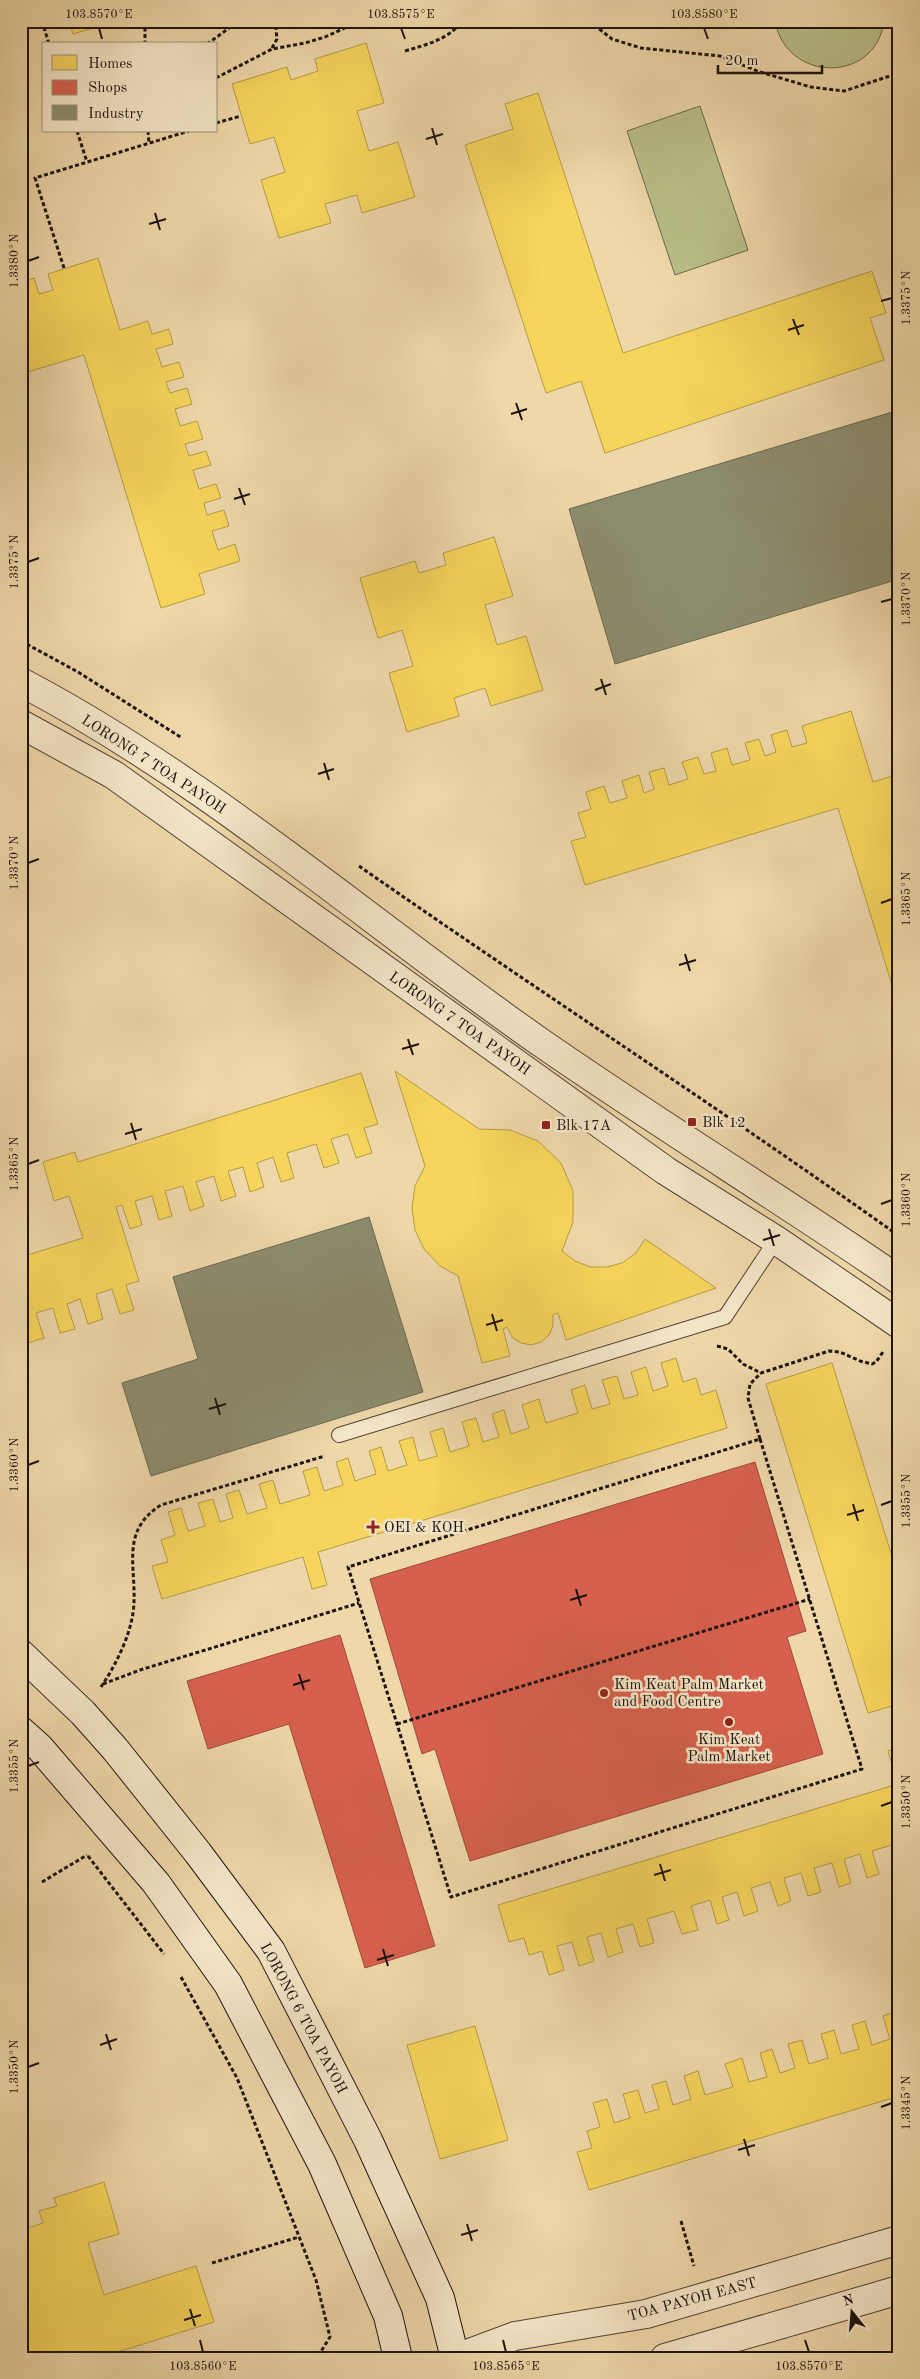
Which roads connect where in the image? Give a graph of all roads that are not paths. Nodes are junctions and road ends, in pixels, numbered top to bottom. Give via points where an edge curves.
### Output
1 (21, 682) edge
2 (21, 724) edge
3 (776, 1240) junction
4 (899, 1280) edge
5 (899, 1324) edge
6 (339, 1435) dead end
7 (21, 1654) edge
8 (21, 1731) edge
9 (899, 2240) edge
10 (899, 2290) edge
11 (398, 2358) edge
12 (455, 2358) edge
13 (665, 2358) edge

1 - 4 street, LORONG 7 TOA PAYOH via 153,760 542,1043
2 - 3 street, LORONG 7 TOA PAYOH via 114,775 666,1171
3 - 5 street, LORONG 7 TOA PAYOH
3 - 6 lane via 726,1317
7 - 12 street, LORONG 6 TOA PAYOH via 83,1713 198,1853 271,1951 368,2140 432,2280 440,2298
8 - 11 street via 40,1748 156,1883 228,1984 322,2164 388,2316
9 - 12 street, TOA PAYOH EAST via 646,2314 515,2336
10 - 13 street

